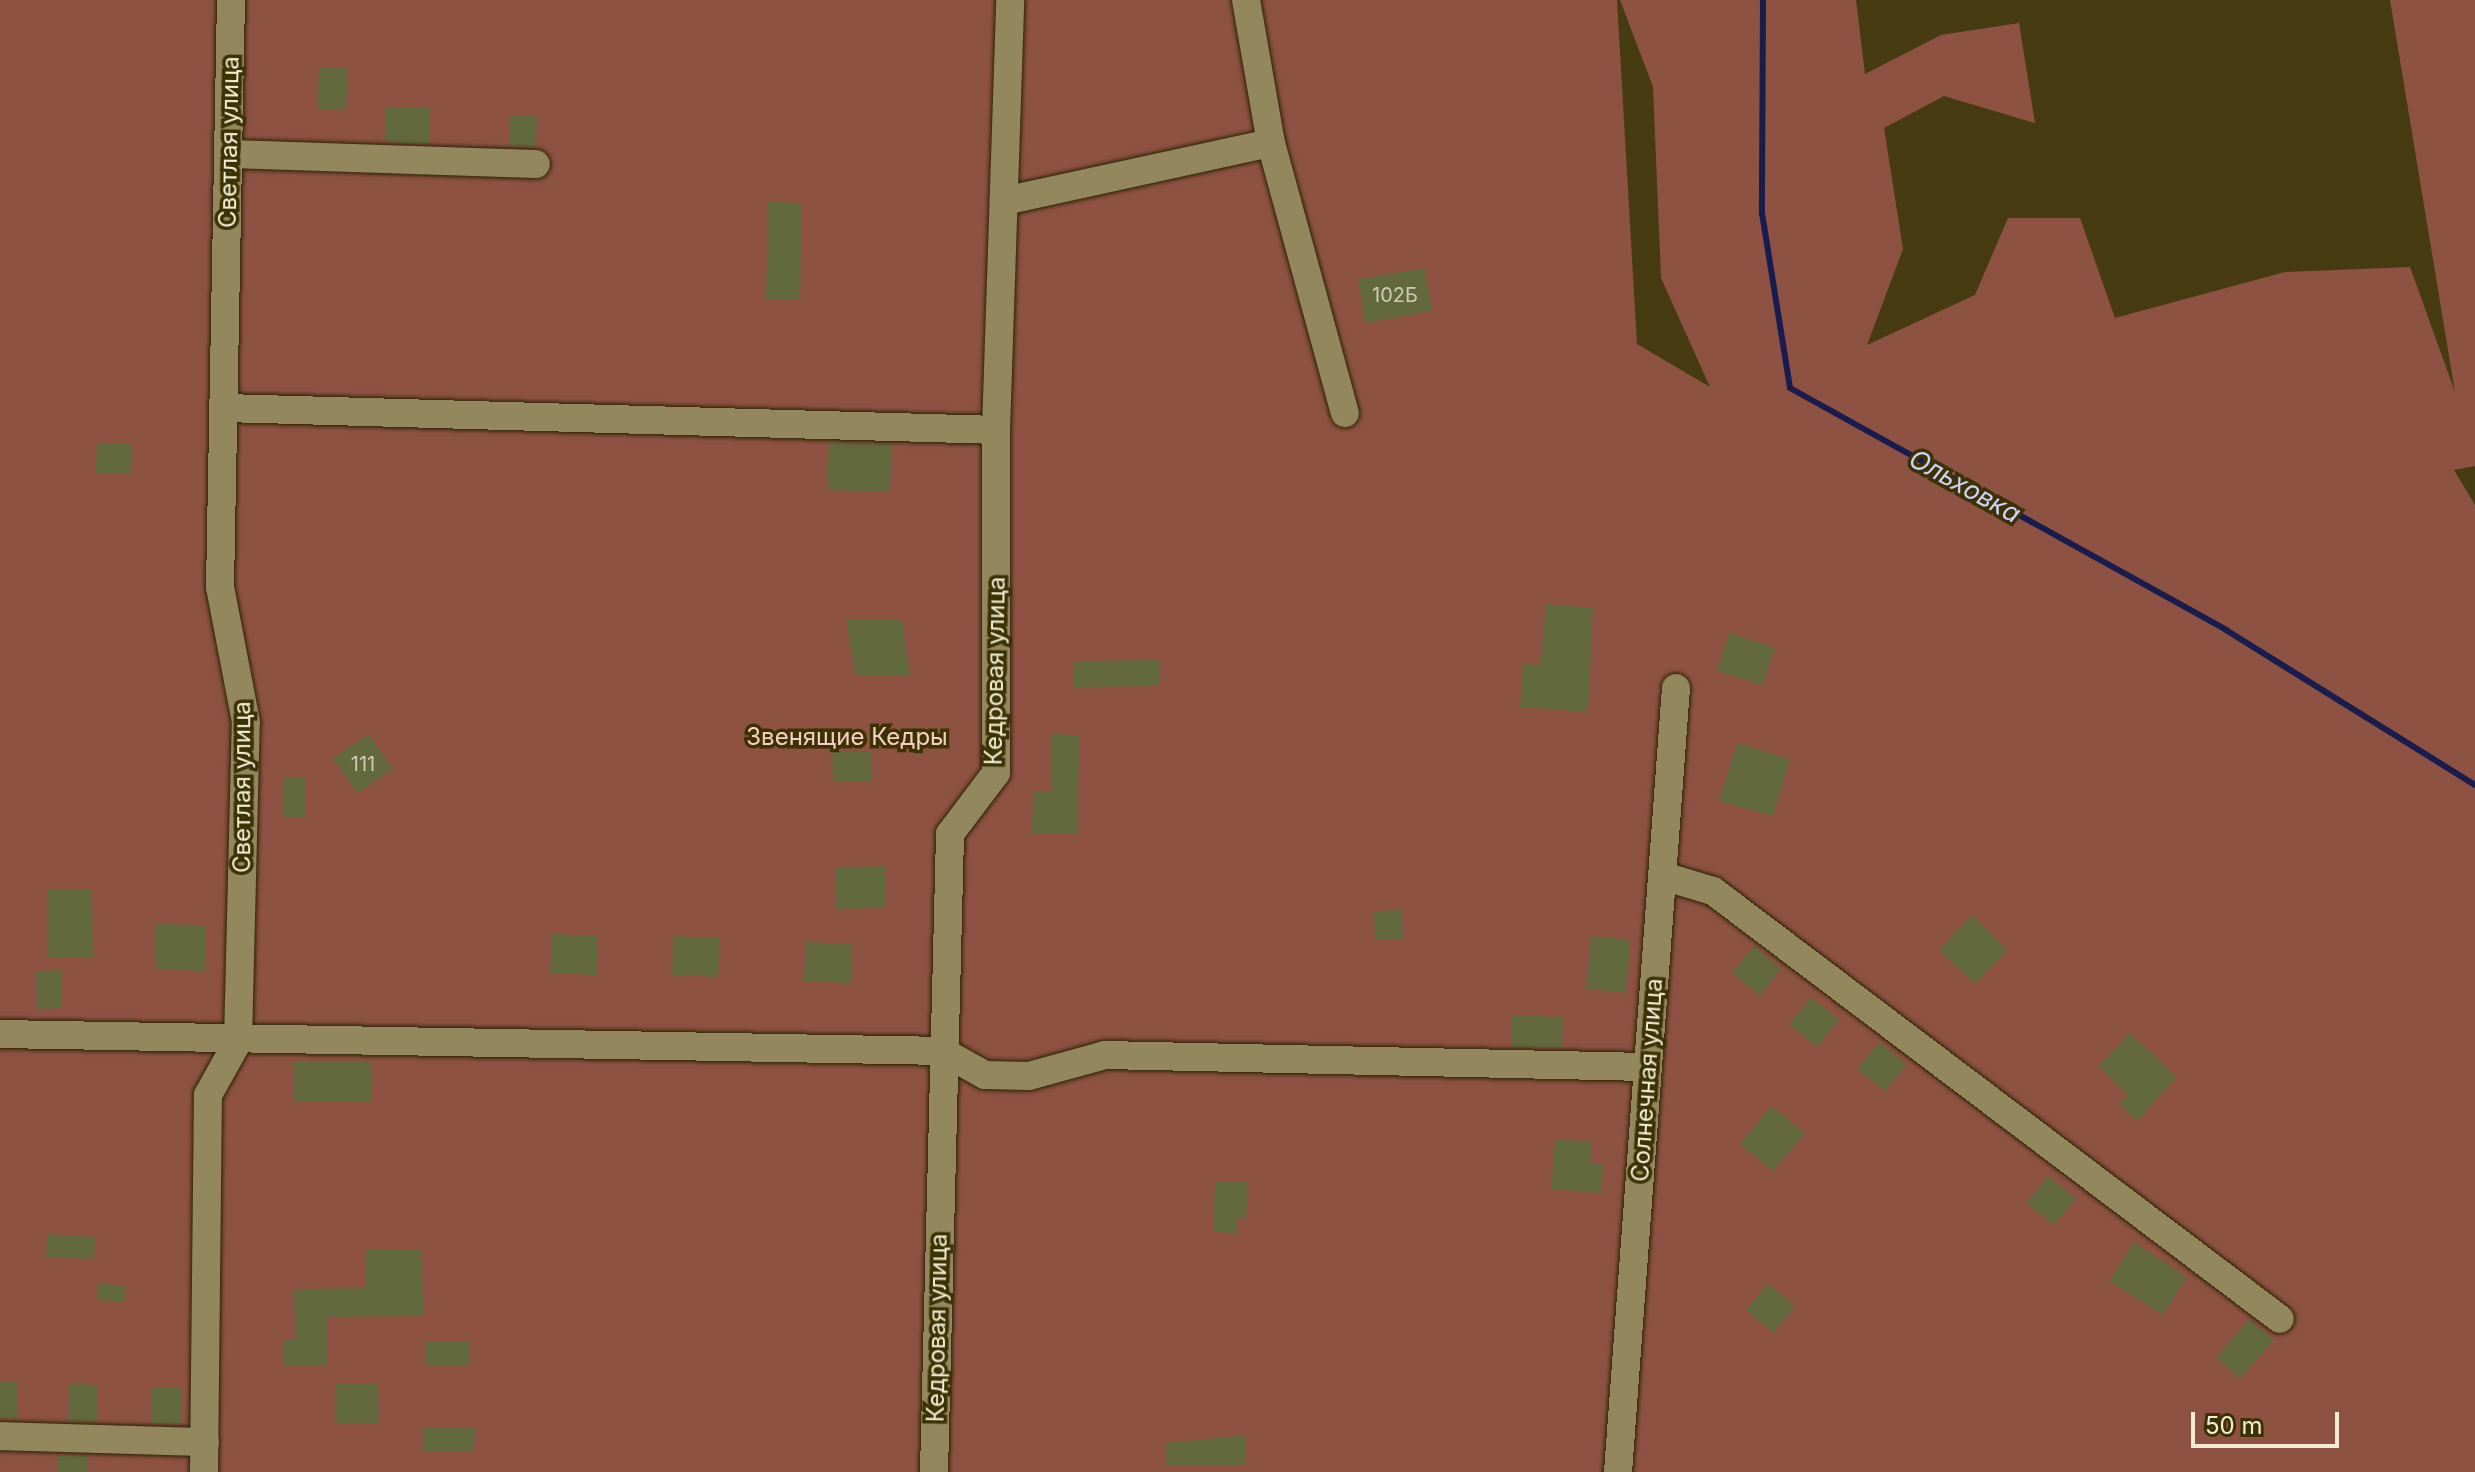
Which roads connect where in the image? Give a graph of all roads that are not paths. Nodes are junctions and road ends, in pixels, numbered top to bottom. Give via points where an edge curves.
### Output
1 (231, 0) edge
2 (1010, 0) edge
3 (1246, 0) edge
4 (1271, 143) junction
5 (230, 154) junction
6 (536, 164) dead end
7 (1004, 201) junction
8 (225, 408) junction
9 (1345, 413) dead end
10 (996, 430) junction
11 (1676, 688) dead end
12 (1663, 876) junction
13 (0, 1034) edge
14 (238, 1041) junction
15 (942, 1051) junction
16 (1648, 1067) junction
17 (2280, 1319) dead end
18 (0, 1436) edge
19 (205, 1442) junction
20 (204, 1472) edge
21 (934, 1472) edge
22 (1618, 1472) edge

1 - 5 street, Светлая улица
2 - 7 street, Кедровая улица
3 - 4 street
4 - 7 street
4 - 9 street
5 - 6 street
5 - 8 street, Светлая улица
7 - 10 street, Кедровая улица
8 - 10 street
8 - 14 street, Светлая улица via 220,587 246,722
10 - 15 street, Кедровая улица via 996,773 950,834
11 - 12 street, Солнечная улица
12 - 16 street, Солнечная улица
12 - 17 street via 1713,891
13 - 14 street
14 - 15 street
14 - 19 street, Светлая улица via 208,1095
15 - 16 street via 985,1075 1029,1076 1105,1055
15 - 21 street, Кедровая улица
16 - 22 street, Солнечная улица
18 - 19 street
19 - 20 street, Светлая улица

